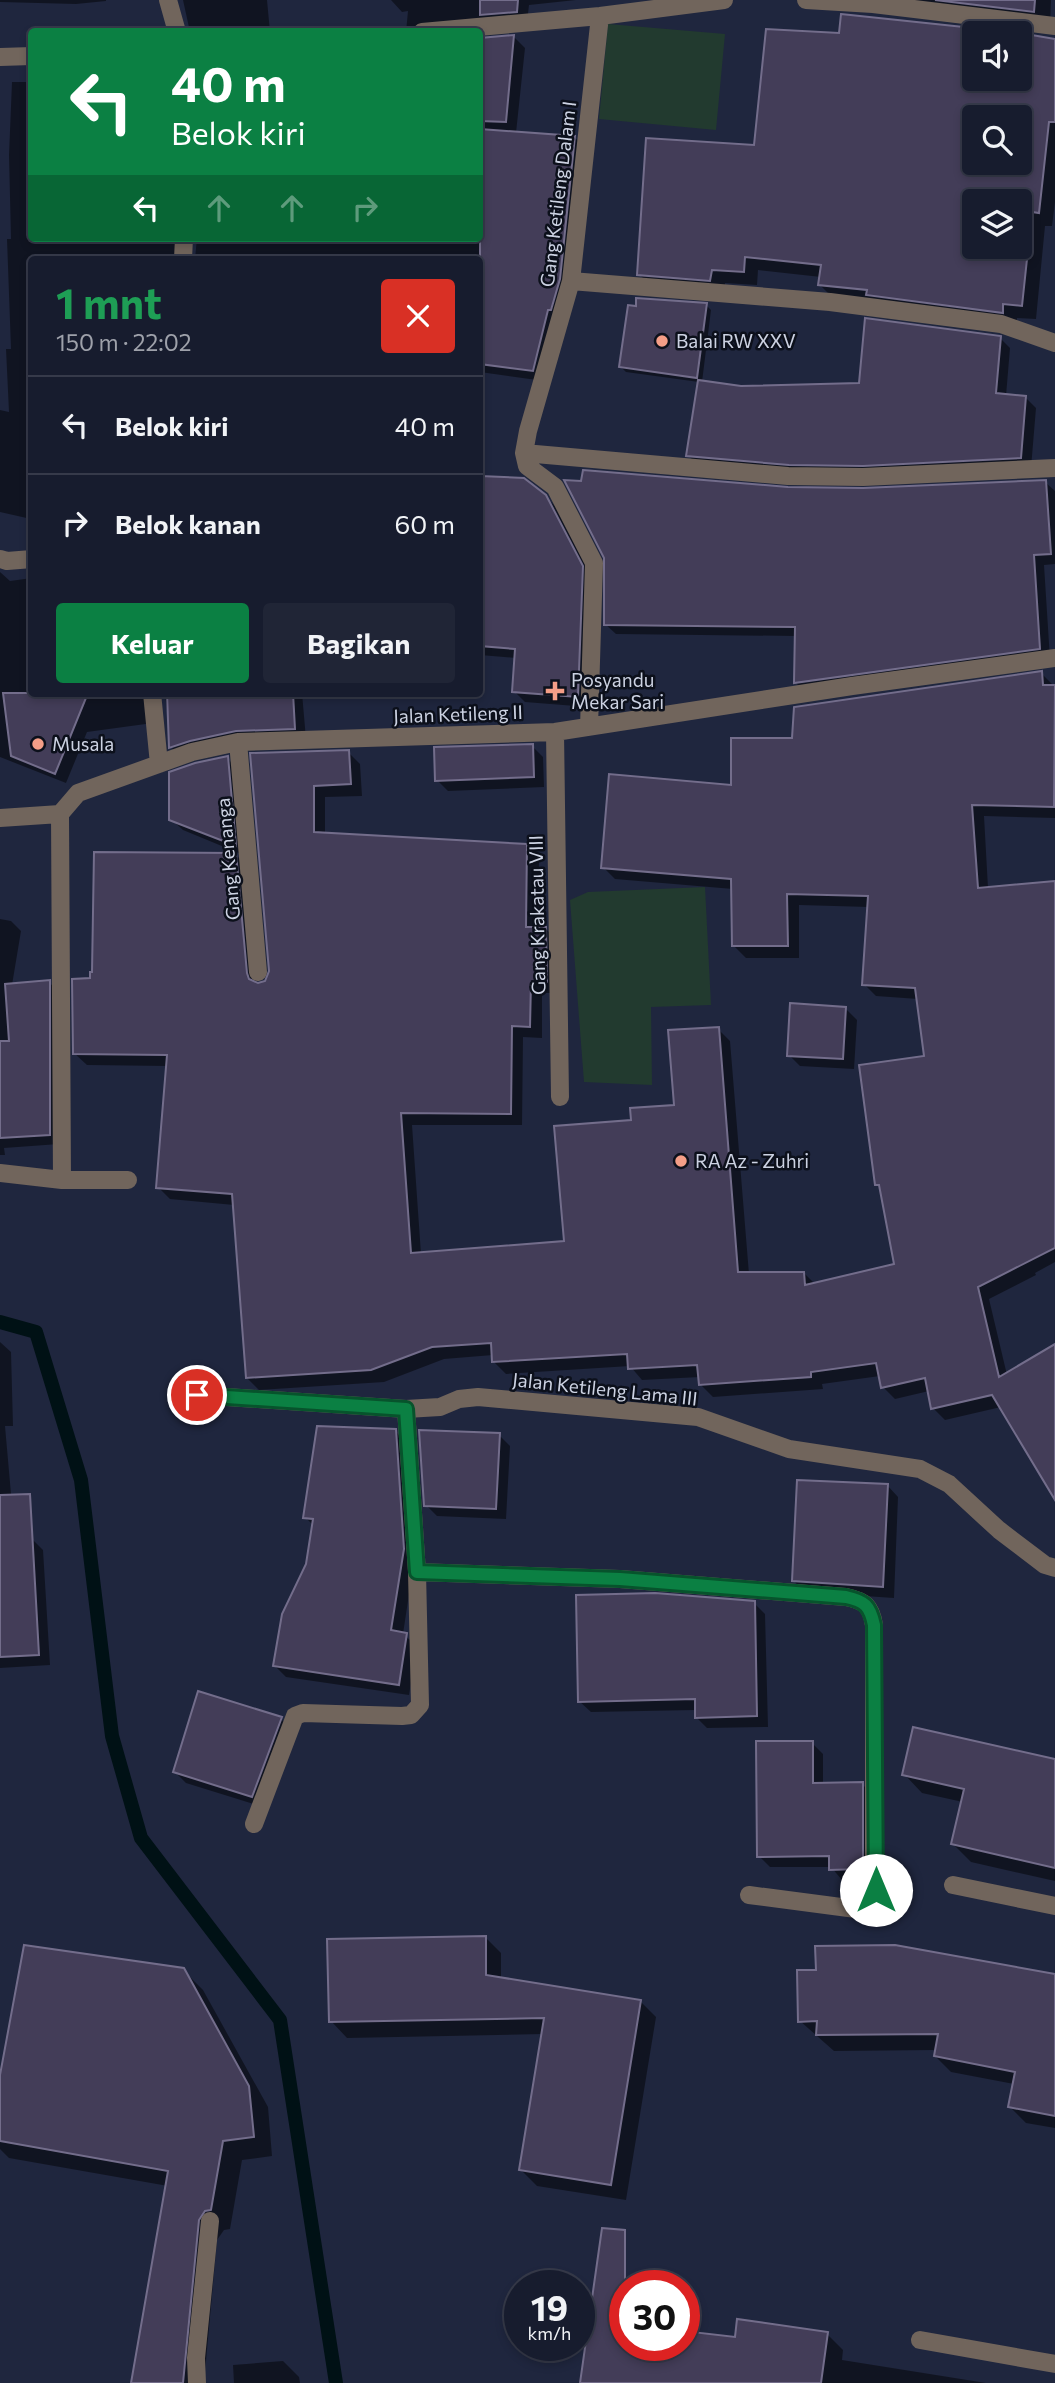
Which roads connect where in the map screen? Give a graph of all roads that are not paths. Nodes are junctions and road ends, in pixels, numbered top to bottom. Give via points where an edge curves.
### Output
1 (168, 0) edge
2 (724, 0) edge
3 (806, 0) edge
4 (600, 16) junction
5 (1055, 26) edge
6 (176, 28) edge
7 (466, 28) edge
8 (28, 56) edge
9 (0, 57) edge
10 (571, 281) junction
11 (1055, 343) edge
12 (524, 453) junction
13 (1055, 468) edge
14 (0, 559) edge
15 (28, 559) edge
16 (1055, 658) edge
17 (152, 697) edge
18 (589, 727) junction
19 (555, 732) junction
20 (238, 742) junction
21 (159, 764) junction
22 (60, 814) junction
23 (0, 818) edge
24 (258, 972) dead end
25 (561, 1097) dead end
26 (0, 1173) edge
27 (62, 1180) junction
28 (128, 1180) dead end
29 (197, 1395) dead end
30 (406, 1409) junction
31 (1055, 1568) edge
32 (417, 1572) junction
33 (254, 1824) dead end
34 (953, 1885) dead end
35 (749, 1895) dead end
36 (1055, 1906) edge
37 (210, 2221) dead end
38 (920, 2340) dead end
39 (1055, 2364) edge
40 (197, 2383) edge

1 - 6 street
2 - 4 street
3 - 5 street
4 - 7 street
4 - 10 street, Gang Ketileng Dalam I
8 - 9 street
10 - 11 street via 869,307 1001,324
10 - 12 street, Gang Ketileng Dalam I
12 - 13 street via 788,476 876,477
12 - 18 street via 527,466 555,487 594,563
14 - 15 street
16 - 18 street, Jalan Ketileng II
17 - 21 street
18 - 19 street, Jalan Ketileng II
19 - 20 street, Jalan Ketileng II
19 - 25 street, Gang Krakatau VIII
20 - 21 street, Jalan Ketileng II
20 - 24 street, Gang Kenanga
21 - 22 street, Jalan Ketileng II via 78,793
22 - 23 street
22 - 27 street
26 - 27 street
27 - 28 street
29 - 30 street, Jalan Ketileng Lama III
30 - 31 street, Jalan Ketileng Lama III via 440,1407 478,1397 698,1417 789,1449 920,1469 949,1484 999,1530
30 - 32 street
32 - 33 street via 421,1695 416,1710 402,1716 295,1716
32 - 35 street via 620,1579 846,1597 866,1604 874,1625 874,1901 856,1909
34 - 36 street
37 - 40 street
38 - 39 street

